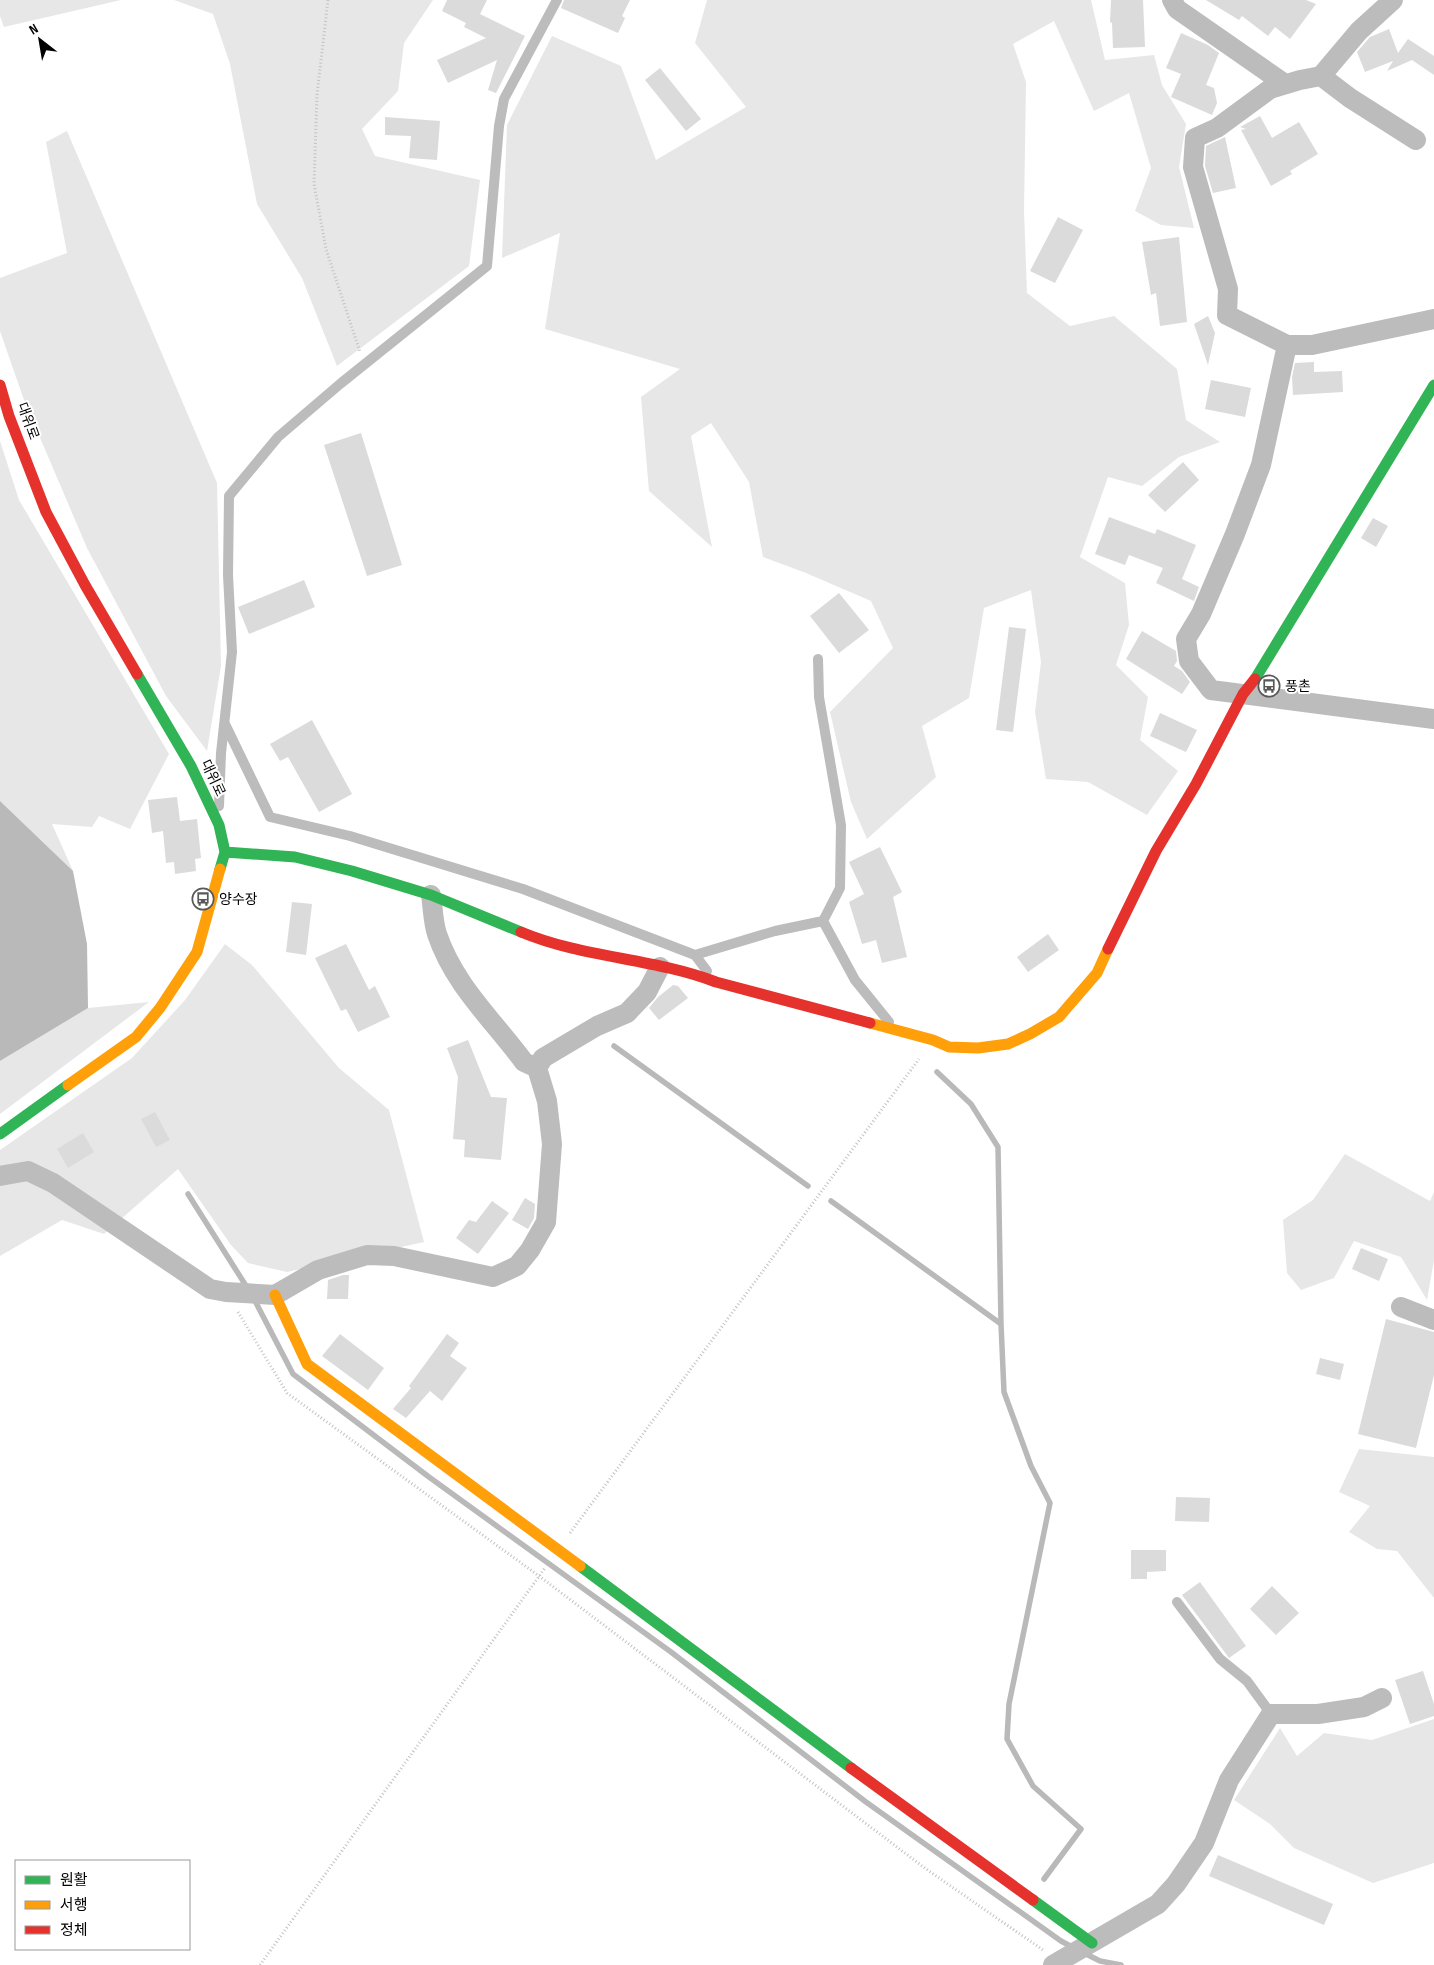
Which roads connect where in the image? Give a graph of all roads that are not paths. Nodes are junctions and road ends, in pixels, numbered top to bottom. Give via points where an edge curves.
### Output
1 (557, 0) edge
2 (1172, 0) edge
3 (1393, 0) edge
4 (1321, 76) junction
5 (1285, 84) junction
6 (1416, 140) dead end
7 (1434, 320) edge
8 (1287, 345) junction
9 (0, 385) edge
10 (1434, 385) edge
11 (818, 659) dead end
12 (1243, 694) junction
13 (1434, 719) edge
14 (224, 724) junction
15 (218, 825) junction
16 (225, 852) junction
17 (431, 895) junction
18 (823, 921) junction
19 (695, 955) junction
20 (660, 967) junction
21 (716, 982) junction
22 (895, 1030) junction
23 (537, 1068) junction
24 (0, 1134) edge
25 (0, 1176) edge
26 (251, 1293) junction
27 (1401, 1307) dead end
28 (1434, 1320) edge
29 (1177, 1602) dead end
30 (1382, 1698) dead end
31 (1271, 1714) junction
32 (1072, 1954) edge

1 - 14 lane via 504,99 487,266 278,437 228,496 232,652
2 - 5 street via 1177,9
3 - 4 street via 1359,30
4 - 5 street
4 - 6 street
5 - 8 street via 1270,89 1217,128 1195,138 1193,167 1228,289 1227,315
7 - 8 street via 1312,345
8 - 12 street via 1261,465 1201,614 1186,639 1190,660 1212,690
9 - 15 street, 대위로 via 46,512 85,586 191,766
10 - 12 street via 1259,674
11 - 18 lane via 820,697 842,825 840,888
12 - 13 street
12 - 22 street via 1196,784 1156,850 1097,973 1059,1017 1008,1044 978,1048 949,1046
14 - 15 lane
14 - 19 lane via 270,817 350,836 523,889
15 - 16 street, 대위로
16 - 17 street via 295,858
16 - 24 street via 197,952 160,1008 136,1036
17 - 20 street via 545,942
17 - 23 street via 437,933 462,985 524,1062
18 - 19 lane via 775,931
18 - 22 lane via 855,980
19 - 21 lane
20 - 21 street
20 - 23 street via 647,992 627,1013 597,1026 543,1058
21 - 22 street
23 - 26 street via 547,1100 552,1144 546,1222 517,1266 493,1278 394,1256 367,1255
25 - 26 street via 28,1171 53,1182 197,1282 210,1289
26 - 32 street via 307,1364 958,1846
27 - 28 street
29 - 31 lane via 1220,1659 1247,1681
30 - 31 street via 1364,1707 1318,1714
31 - 32 street via 1228,1780 1204,1842 1176,1884 1158,1904

